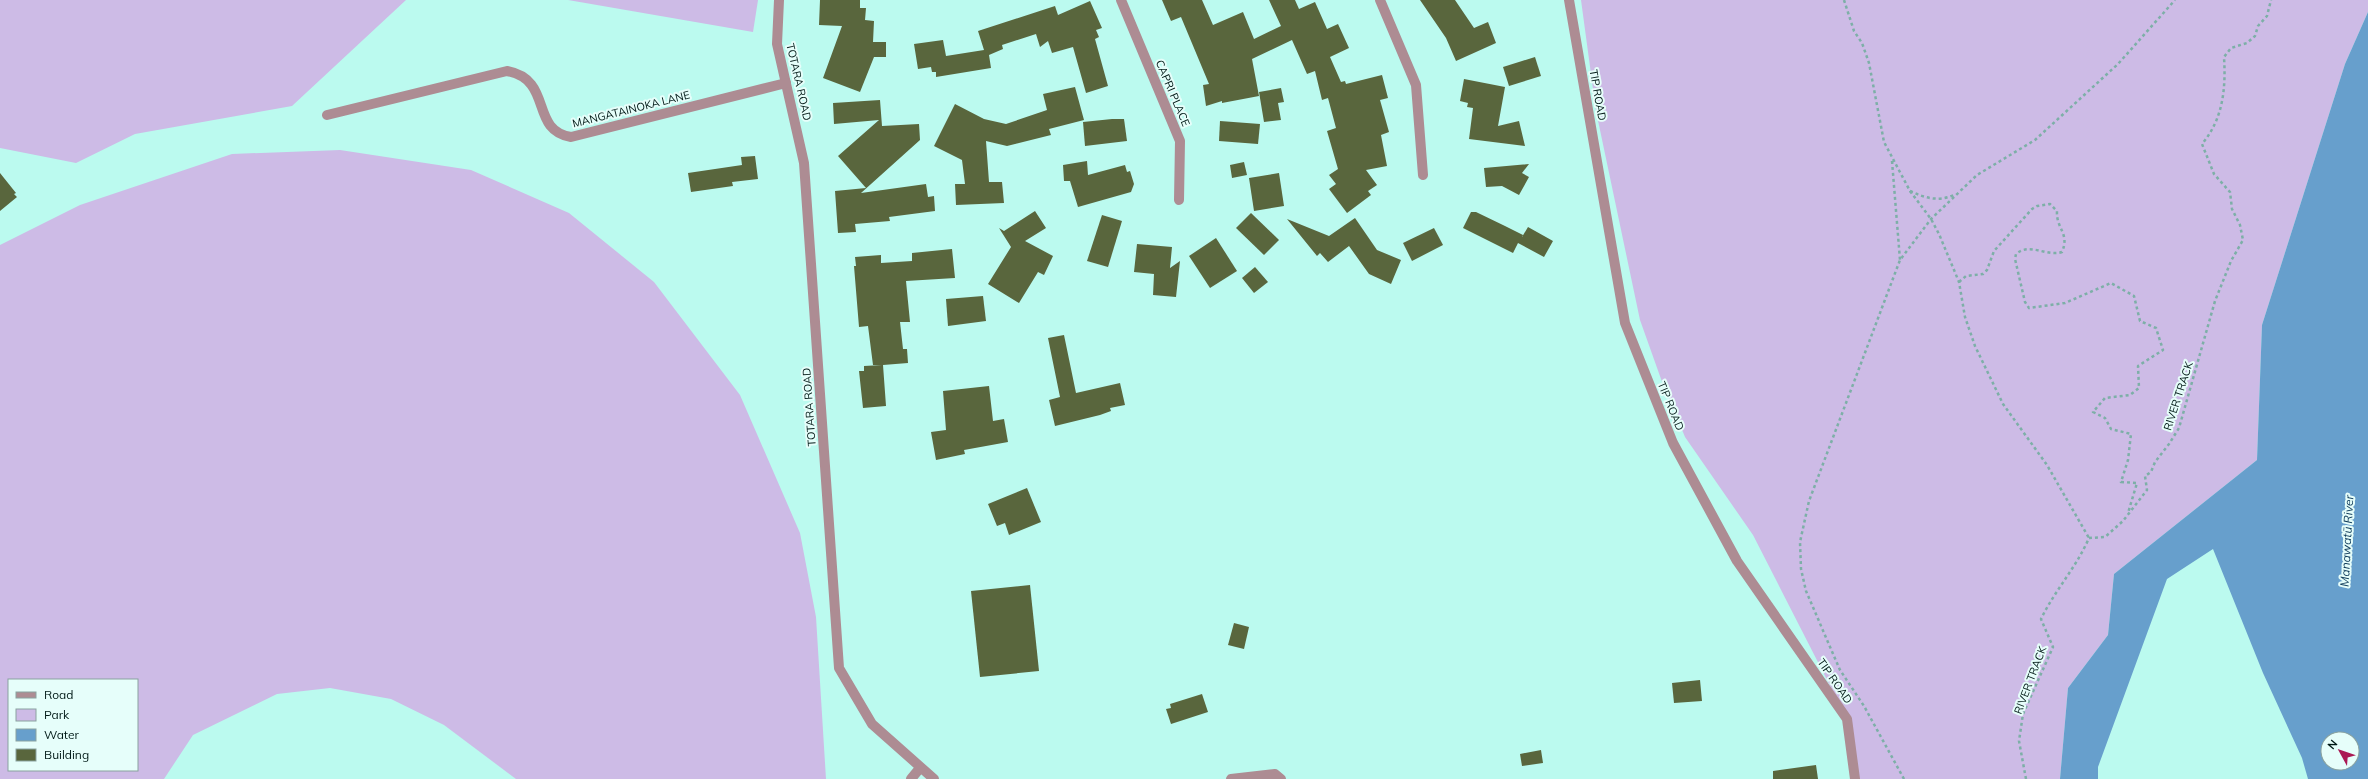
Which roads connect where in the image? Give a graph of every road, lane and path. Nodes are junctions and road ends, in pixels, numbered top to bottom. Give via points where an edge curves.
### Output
1 (779, 0) edge
2 (1121, 0) edge
3 (1380, 0) edge
4 (1569, 0) edge
5 (1844, 0) edge
6 (2175, 0) edge
7 (2271, 0) edge
8 (786, 83) junction
9 (327, 115) dead end
10 (1892, 160) junction
11 (1423, 175) dead end
12 (1910, 191) junction
13 (1957, 194) junction
14 (1179, 200) dead end
15 (1931, 219) junction
16 (1900, 260) junction
17 (1959, 282) junction
18 (2127, 516) junction
19 (2089, 538) junction
20 (920, 768) junction
21 (911, 779) edge
22 (934, 779) edge
23 (1232, 779) edge
24 (1281, 779) edge
25 (1855, 779) edge
26 (1904, 779) edge
27 (2026, 779) edge

1 - 8 street, TOTARA ROAD via 777,44
2 - 14 street, CAPRI PLACE via 1180,141
3 - 11 street via 1416,85
4 - 25 street, TIP ROAD via 1626,323 1673,443 1737,561 1847,719
5 - 10 path via 1854,31 1870,63 1881,128
6 - 13 path via 2118,64 2036,140 1976,175
7 - 18 path, RIVER TRACK via 2267,16 2258,26 2255,36 2246,43 2231,48 2224,56 2224,96 2212,132 2202,144 2214,174 2230,192 2232,209 2240,225 2243,240 2231,261 2215,301 2178,428 2151,472 2145,476 2147,490
8 - 9 street, MANGATAINOKA LANE via 571,137 552,130 546,120 537,91 518,73 507,71
8 - 20 street, TOTARA ROAD via 804,163 839,668 872,724
10 - 12 path
10 - 16 path
12 - 13 path via 1924,198 1936,199
12 - 15 path
13 - 15 path
15 - 16 path
15 - 17 path
16 - 26 path via 1809,501 1800,542 1801,569 1813,611 1840,670 1864,706
17 - 18 path via 1966,276 1983,274 1994,251 2032,209 2050,204 2057,211 2057,224 2065,235 2062,252 2047,254 2026,248 2016,254 2025,302 2029,308 2065,303 2111,283 2134,296 2140,321 2156,328 2163,350 2138,366 2139,388 2130,395 2105,398 2093,412 2104,418 2111,429 2131,434 2128,460 2121,482 2137,483
17 - 19 path via 1965,317 1975,346 2000,397 2022,433 2047,465
18 - 19 path, RIVER TRACK via 2105,537
19 - 27 path, RIVER TRACK via 2080,559 2050,600 2041,619 2053,647 2024,714 2019,741
20 - 21 street
20 - 22 street, TOTARA ROAD
23 - 24 street via 1275,774

